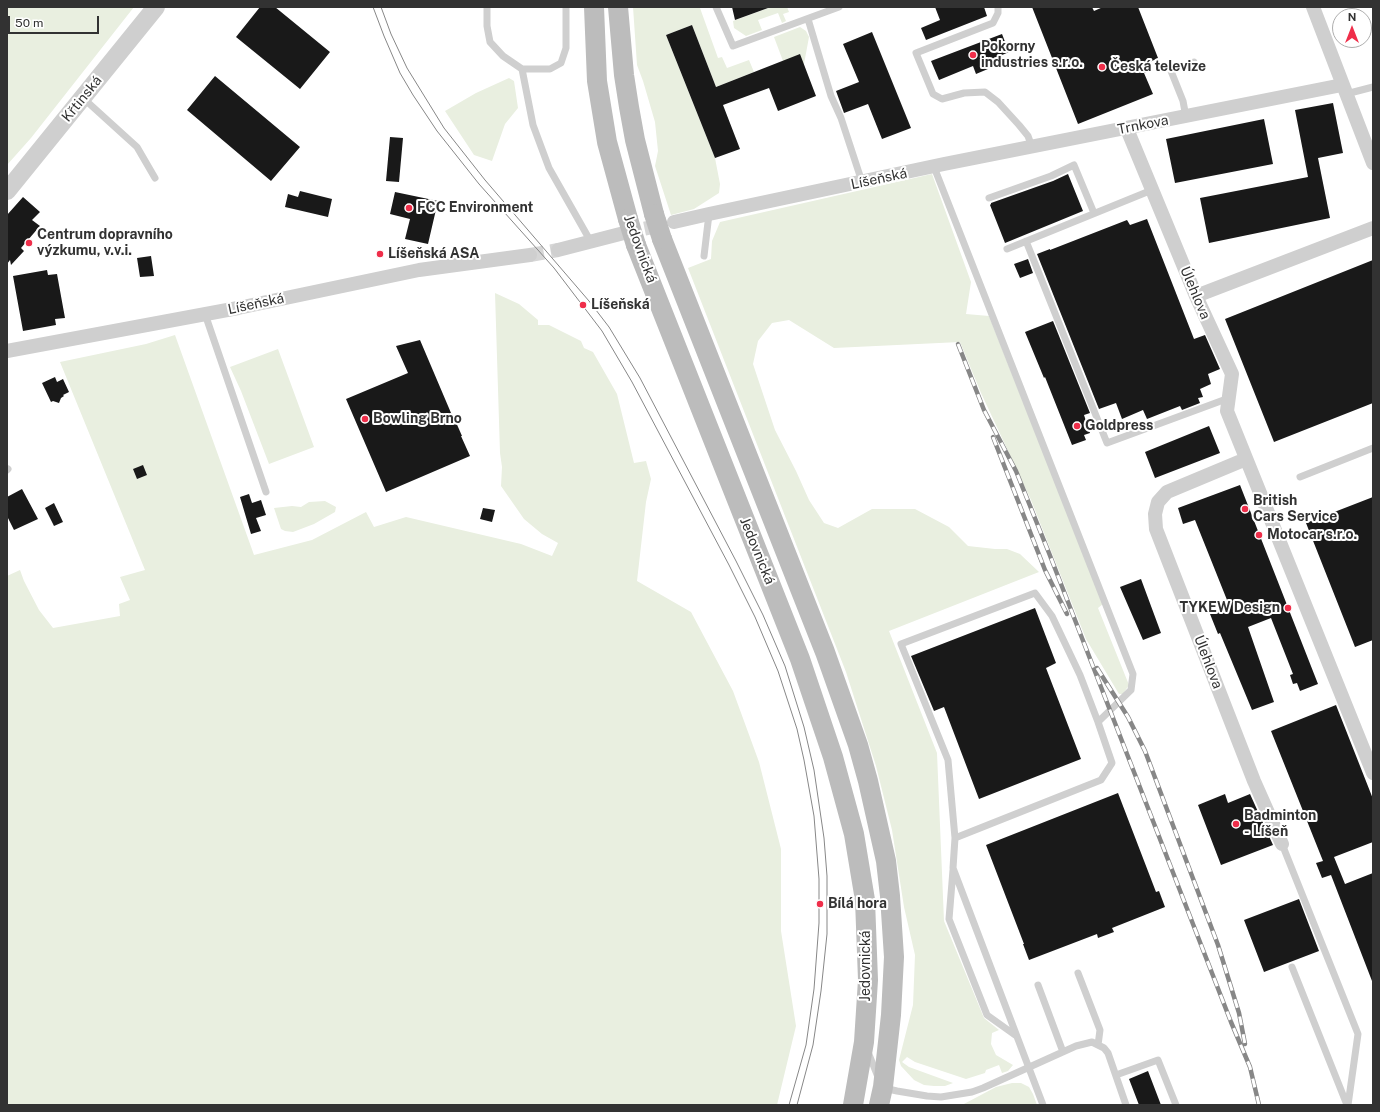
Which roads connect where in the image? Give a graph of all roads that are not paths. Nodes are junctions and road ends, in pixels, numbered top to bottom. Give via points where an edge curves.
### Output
1 (156, 7) edge
2 (487, 7) edge
3 (566, 7) edge
4 (594, 7) edge
5 (618, 7) edge
6 (716, 7) edge
7 (839, 7) edge
8 (998, 7) edge
9 (1313, 7) edge
10 (822, 10) edge
11 (808, 19) junction
12 (1194, 62) dead end
13 (522, 69) junction
14 (1373, 87) edge
15 (1344, 89) junction
16 (83, 98) junction
17 (1186, 117) junction
18 (1127, 129) junction
19 (1032, 147) junction
20 (1373, 163) edge
21 (939, 166) junction
22 (155, 178) dead end
23 (862, 182) junction
24 (1152, 190) junction
25 (7, 191) edge
26 (989, 198) dead end
27 (1094, 213) junction
28 (709, 214) junction
29 (674, 222) tunnel mouth
30 (1373, 228) edge
31 (629, 232) junction
32 (1026, 241) junction
33 (591, 242) junction
34 (1007, 249) dead end
35 (558, 250) tunnel mouth
36 (530, 256) tunnel mouth
37 (704, 256) dead end
38 (1196, 296) junction
39 (205, 314) junction
40 (7, 351) edge
41 (1229, 398) junction
42 (1373, 448) edge
43 (1246, 459) junction
44 (1300, 477) dead end
45 (266, 492) dead end
46 (1098, 722) junction
47 (1373, 773) edge
48 (955, 838) junction
49 (1282, 844) joint
50 (954, 868) junction
51 (1292, 967) dead end
52 (1078, 973) dead end
53 (1038, 985) dead end
54 (1015, 1035) junction
55 (864, 1042) junction
56 (1098, 1045) junction
57 (1063, 1052) junction
58 (1028, 1067) junction
59 (1116, 1075) junction
60 (881, 1096) edge
61 (853, 1105) edge
62 (1042, 1105) edge
63 (1126, 1105) edge
64 (1176, 1105) edge
65 (1347, 1105) edge

1 - 16 street, Křtinská
2 - 13 lane via 490,42 502,56
3 - 13 lane via 566,48 561,62 550,69
4 - 31 main road, Jedovnická via 597,81 607,142
5 - 60 main road, Jedovnická, bridge via 624,74 635,140 662,239 828,659 868,781 886,861 894,957 891,1015
6 - 11 lane via 733,46
7 - 10 lane
8 - 19 lane via 993,23 916,53 933,94 942,99 964,93 985,92 1019,125 1028,136
9 - 15 street
10 - 11 lane
11 - 23 lane via 831,96
12 - 17 lane via 1171,71 1183,101
13 - 33 lane via 533,125 549,168
14 - 15 lane
15 - 17 street, Trnkova
15 - 20 street
16 - 22 lane via 137,146
16 - 25 street, Křtinská
17 - 18 street, Trnkova
18 - 19 street, Trnkova
18 - 24 street, Úlehlova
19 - 21 street, Trnkova
21 - 23 street, Líšeňská
21 - 46 lane via 1133,674 1131,690
23 - 28 street, Líšeňská
24 - 27 lane
24 - 38 street, Úlehlova
26 - 27 lane via 1074,165
27 - 32 lane
28 - 29 street, Líšeňská
28 - 37 lane
30 - 38 street
31 - 33 street
31 - 55 main road, Jedovnická via 800,659 833,757 854,834 865,900 868,980
32 - 34 lane
32 - 41 lane via 1107,443
33 - 35 street
36 - 39 street, Líšeňská via 419,270
38 - 41 street, Úlehlova via 1232,374
39 - 40 street, Líšeňská
39 - 45 lane
41 - 43 street, Úlehlova via 1227,411
42 - 44 lane
43 - 47 street, Úlehlova
43 - 49 street, Úlehlova via 1167,492 1158,502 1155,514 1156,529 1254,781
46 - 48 lane via 1112,763 1100,780
46 - 48 lane via 1080,675 1052,616 1035,593 901,644 948,760
48 - 50 lane
49 - 65 lane via 1358,1034
50 - 54 lane
50 - 54 lane via 949,919 987,1015
51 - 65 lane
52 - 56 lane via 1100,1030
53 - 57 lane
54 - 58 lane
55 - 60 lane
55 - 61 main road, Jedovnická
56 - 57 lane via 1092,1042
56 - 59 lane via 1108,1052
57 - 58 lane
58 - 60 lane via 972,1092 927,1096 897,1092
58 - 62 lane
59 - 63 lane
59 - 64 lane via 1158,1060

